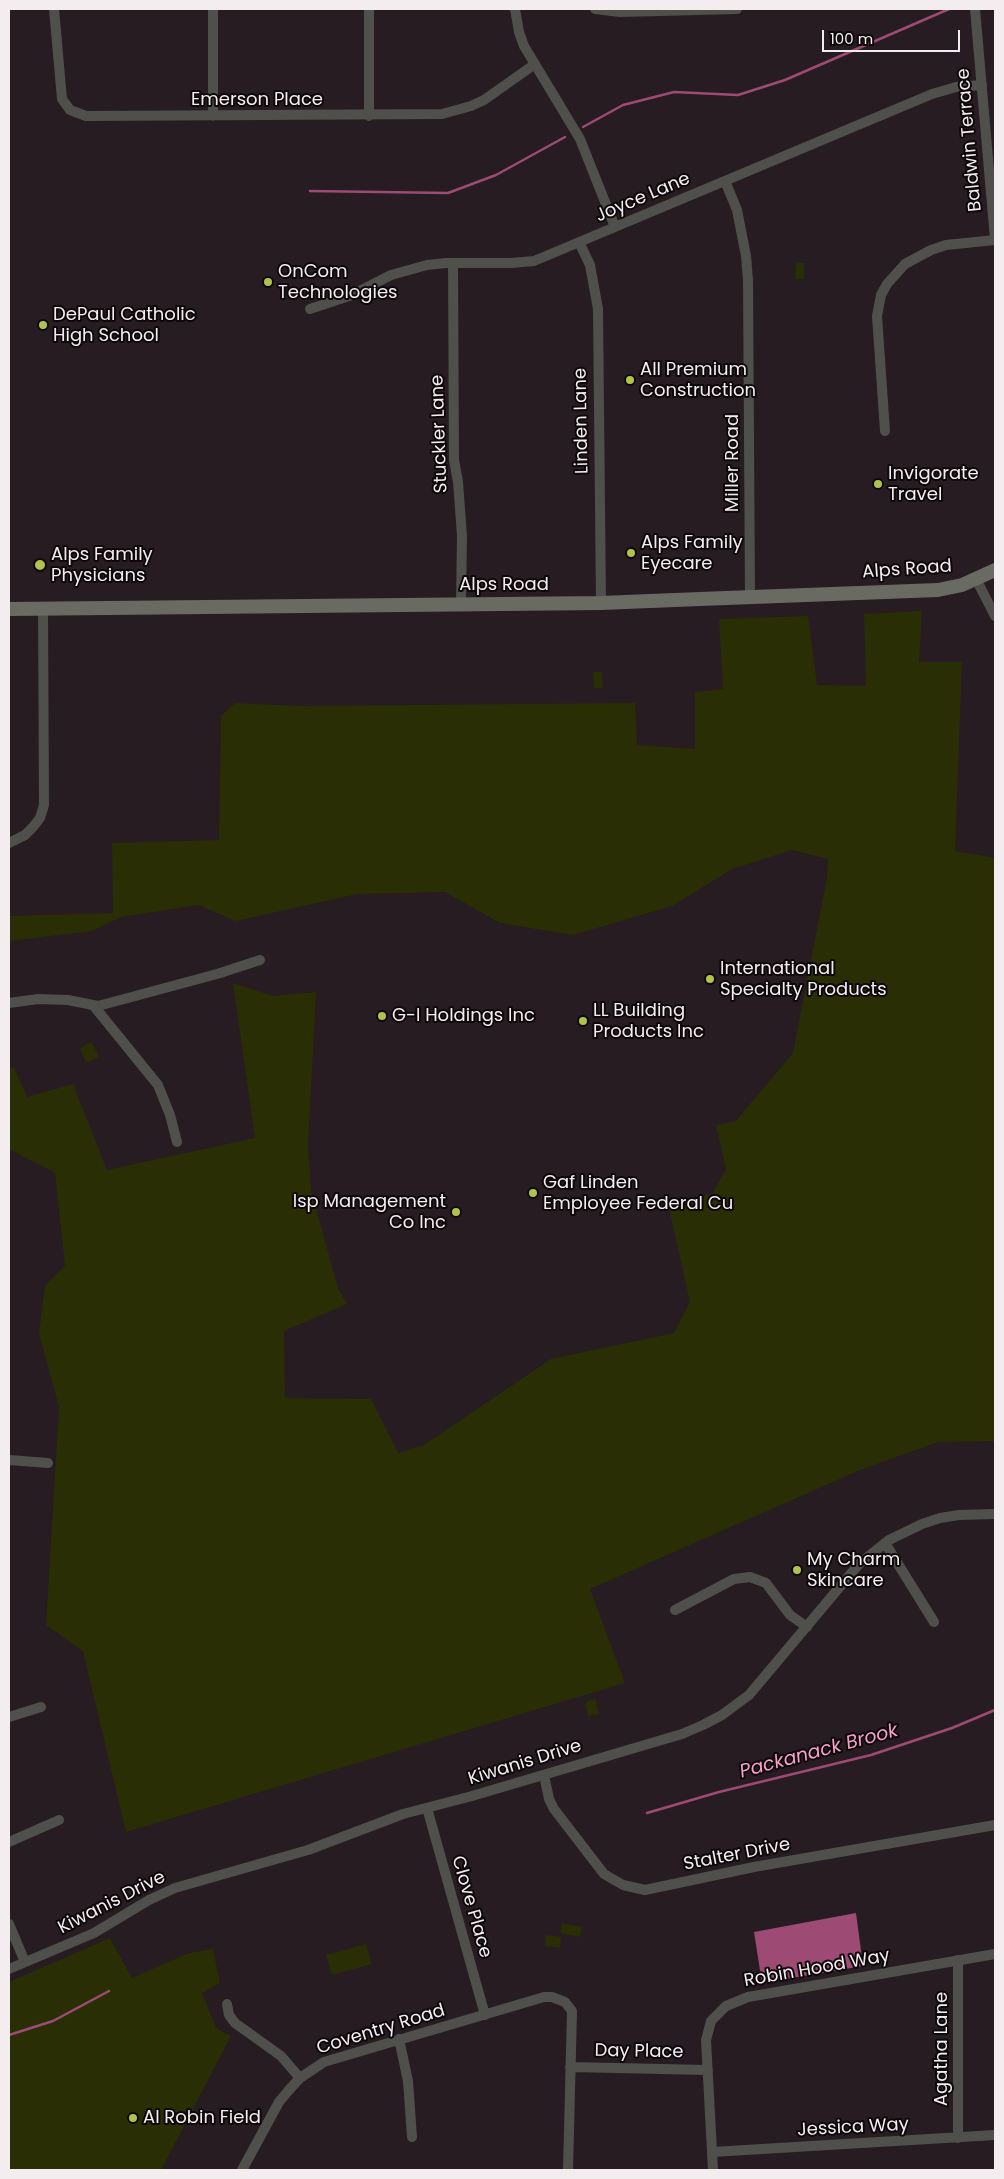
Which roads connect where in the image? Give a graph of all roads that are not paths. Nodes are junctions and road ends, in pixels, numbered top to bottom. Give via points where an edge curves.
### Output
1 (54, 9) edge
2 (213, 9) edge
3 (369, 9) edge
4 (516, 9) edge
5 (595, 9) edge
6 (737, 9) edge
7 (975, 9) edge
8 (671, 10) edge
9 (535, 64) junction
10 (982, 85) junction
11 (213, 116) junction
12 (369, 116) junction
13 (725, 181) junction
14 (615, 227) junction
15 (995, 240) edge
16 (579, 242) junction
17 (453, 263) junction
18 (310, 309) dead end
19 (885, 431) dead end
20 (995, 570) edge
21 (976, 579) junction
22 (750, 597) junction
23 (601, 603) junction
24 (461, 604) junction
25 (9, 609) edge
26 (43, 609) junction
27 (995, 616) edge
28 (9, 843) edge
29 (260, 960) dead end
30 (9, 1002) edge
31 (93, 1006) junction
32 (177, 1142) dead end
33 (9, 1460) edge
34 (48, 1463) dead end
35 (995, 1514) edge
36 (885, 1543) junction
37 (675, 1610) dead end
38 (934, 1622) dead end
39 (807, 1627) junction
40 (41, 1707) dead end
41 (9, 1717) edge
42 (544, 1775) junction
43 (426, 1808) junction
44 (59, 1820) dead end
45 (995, 1825) edge
46 (9, 1842) edge
47 (9, 1924) edge
48 (995, 1954) edge
49 (958, 1960) junction
50 (25, 1962) junction
51 (9, 1969) edge
52 (227, 2004) dead end
53 (485, 2015) junction
54 (399, 2039) junction
55 (570, 2067) junction
56 (708, 2070) junction
57 (300, 2078) junction
58 (995, 2135) edge
59 (412, 2137) dead end
60 (958, 2138) junction
61 (712, 2152) junction
62 (242, 2170) edge
63 (568, 2170) edge
64 (713, 2170) edge

1 - 11 street, Emerson Place via 62,99 70,110 86,116
2 - 11 street
3 - 12 street
4 - 9 street via 519,32
5 - 8 street via 620,12
6 - 8 street
7 - 10 street, Baldwin Terrace
9 - 12 street, Emerson Place via 484,100 457,111 431,116
9 - 14 street via 580,139
10 - 13 street, Joyce Lane via 956,87 932,94
10 - 15 street, Baldwin Terrace
11 - 12 street, Emerson Place
13 - 14 street, Joyce Lane
13 - 22 street, Miller Road via 737,210 747,272
14 - 16 street, Joyce Lane
15 - 19 street via 946,245 931,250 905,264 886,284 877,316
16 - 17 street, Joyce Lane via 523,263
16 - 23 street, Linden Lane via 590,265 598,309
17 - 18 street, Joyce Lane via 391,275 352,296
17 - 24 street, Stuckler Lane via 454,460 462,536
20 - 21 main road, Alps Road
21 - 22 main road, Alps Road via 938,590
21 - 27 street
22 - 23 main road, Alps Road
23 - 24 main road, Alps Road
24 - 26 main road, Alps Road
25 - 26 main road, Alps Road
26 - 28 street via 44,805 34,827
29 - 31 street
30 - 31 street via 68,1000
31 - 32 street via 158,1085
33 - 34 street
35 - 36 street, Kiwanis Drive via 940,1518 905,1531
36 - 38 street
36 - 39 street, Kiwanis Drive via 859,1564
37 - 39 street via 734,1579 750,1577 766,1582 790,1615
39 - 42 street, Kiwanis Drive via 763,1680 739,1704 722,1715 682,1734
40 - 41 street
42 - 43 street, Kiwanis Drive
42 - 45 street, Stalter Drive via 554,1809 604,1874 623,1885 646,1890 763,1865
43 - 50 street, Kiwanis Drive via 308,1850 175,1888 94,1933
43 - 53 street, Clove Place
44 - 46 street
47 - 50 street
48 - 49 street, Robin Hood Way
49 - 56 street, Robin Hood Way via 736,2000 718,2013 707,2030
49 - 60 street, Agatha Lane
50 - 51 street, Kiwanis Drive
52 - 57 street via 235,2023 281,2056
53 - 54 street, Coventry Road
53 - 55 street, Coventry Road via 552,1997 559,1999 570,2007 572,2017
54 - 57 street, Coventry Road via 332,2059
54 - 59 street via 408,2082
55 - 56 street, Day Place
55 - 63 street
56 - 61 street, Robin Hood Way
57 - 62 street, Coventry Road via 279,2102
58 - 60 street, Jessica Way
60 - 61 street, Jessica Way
61 - 64 street, Robin Hood Way

